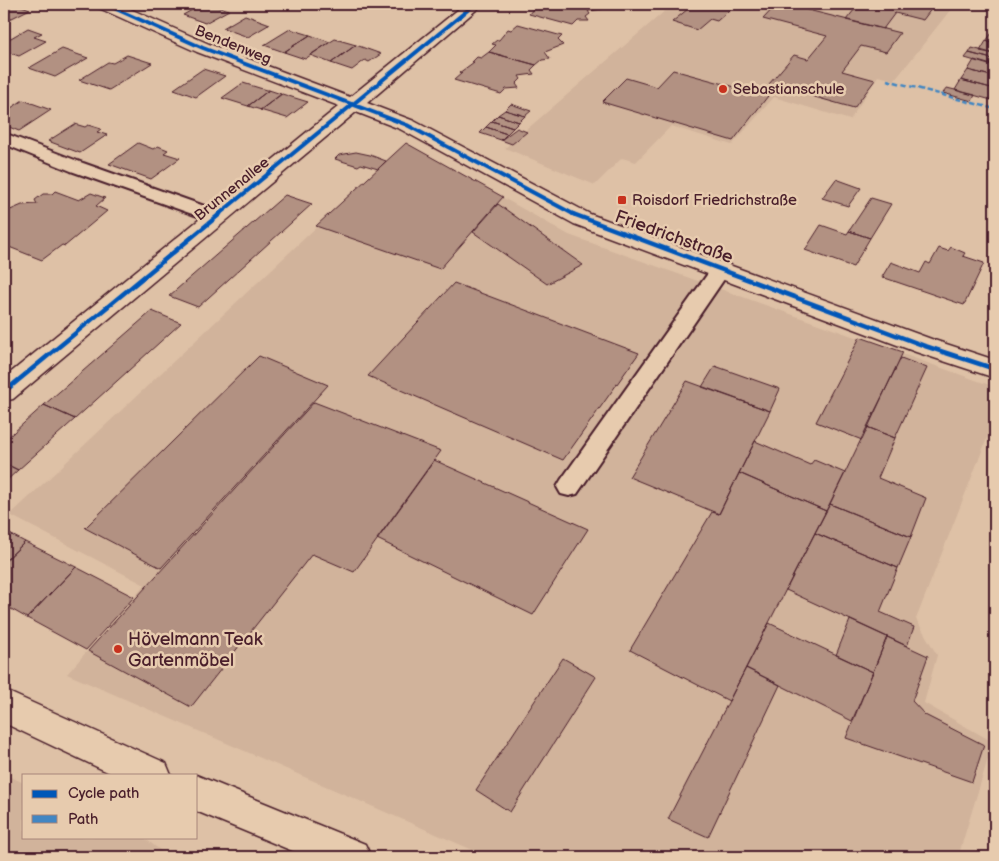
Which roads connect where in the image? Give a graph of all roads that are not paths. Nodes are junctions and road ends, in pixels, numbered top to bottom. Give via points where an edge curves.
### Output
1 (104, 4) edge
2 (475, 4) edge
3 (354, 106) junction
4 (4, 138) edge
5 (218, 217) junction
6 (722, 269) junction
7 (995, 369) edge
8 (4, 392) edge
9 (569, 487) dead end
10 (4, 706) edge
11 (151, 774) edge
12 (198, 794) edge
13 (352, 857) edge

1 - 3 street, Bendenweg via 203,48
2 - 3 street, Brunnenallee
3 - 5 street, Brunnenallee
3 - 6 street, Friedrichstraße via 407,126 582,218
4 - 5 lane
5 - 8 street, Brunnenallee
6 - 7 street, Friedrichstraße
6 - 9 lane
10 - 11 street
12 - 13 street

